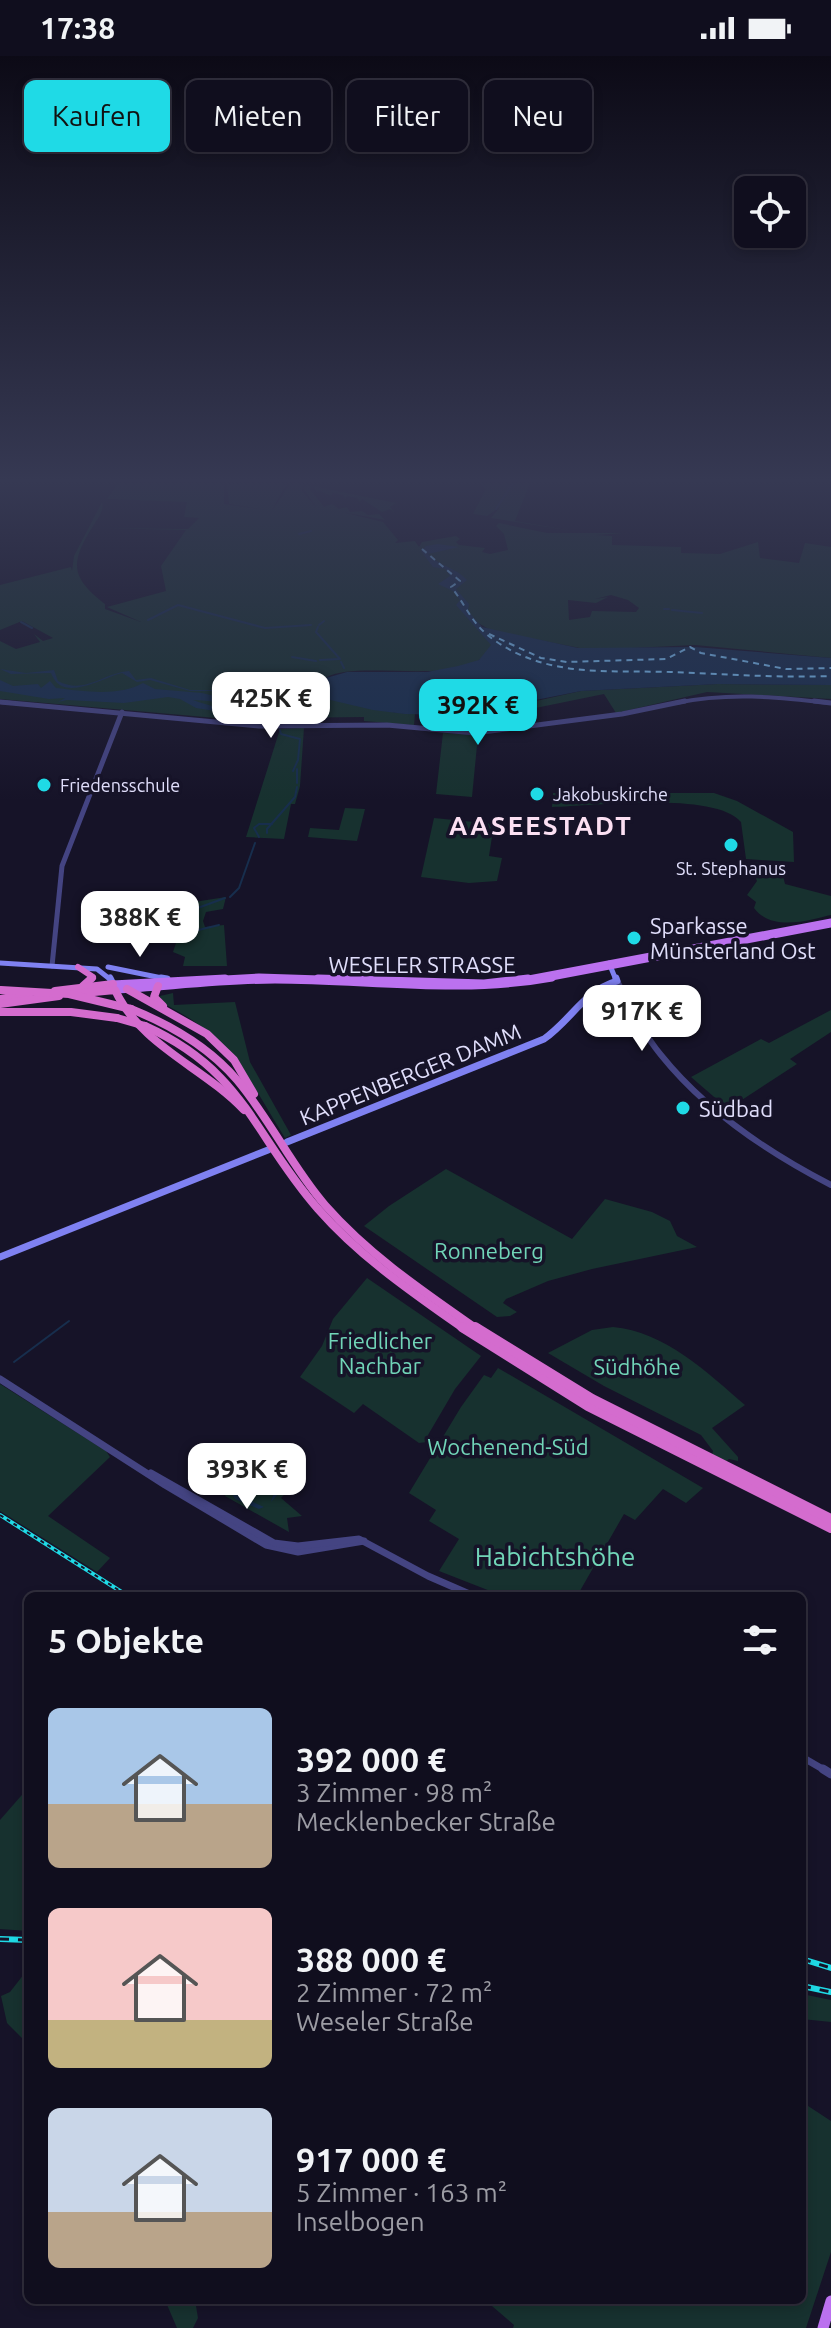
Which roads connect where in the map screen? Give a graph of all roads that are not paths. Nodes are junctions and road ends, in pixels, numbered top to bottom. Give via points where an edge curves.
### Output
1 (0, 702) edge
2 (831, 703) edge
3 (122, 712) junction
4 (831, 923) edge
5 (0, 963) edge
6 (610, 965) junction
7 (52, 966) junction
8 (78, 967) junction
9 (108, 967) junction
10 (167, 979) junction
11 (232, 980) junction
12 (617, 981) junction
13 (125, 986) junction
14 (158, 986) junction
15 (114, 987) junction
16 (79, 988) junction
17 (0, 990) edge
18 (0, 1002) edge
19 (0, 1012) edge
20 (173, 1013) junction
21 (265, 1119) junction
22 (268, 1138) junction
23 (287, 1142) dead end
24 (268, 1150) dead end
25 (831, 1185) edge
26 (0, 1257) edge
27 (0, 1379) edge
28 (811, 1514) junction
29 (831, 1517) edge
30 (831, 1530) edge
31 (465, 1592) edge
32 (806, 1759) edge
33 (831, 1774) edge
34 (831, 2301) edge
35 (823, 2328) edge

1 - 3 street
2 - 3 street via 715,695 632,713 481,733 387,725 259,726
3 - 7 street via 62,866
4 - 6 main road, WESELER STRASSE
5 - 7 main road
6 - 11 main road, WESELER STRASSE via 484,983
6 - 12 main road
7 - 8 main road
8 - 9 main road
8 - 15 main road via 104,972
8 - 16 highway via 93,977
9 - 10 main road
9 - 13 main road via 119,973
10 - 11 main road, WESELER STRASSE
10 - 13 main road, WESELER STRASSE
11 - 14 main road, WESELER STRASSE
12 - 23 main road, KAPPENBERGER DAMM via 593,988 544,1039
12 - 25 street via 674,1069 756,1137
13 - 14 main road, WESELER STRASSE
13 - 15 main road
13 - 20 highway via 136,997
14 - 20 highway via 154,997
15 - 16 highway
15 - 18 highway
15 - 22 highway via 138,1028 230,1094
16 - 18 highway
17 - 21 highway, bridge via 69,994 131,1009 173,1028 235,1077
19 - 22 highway, bridge via 117,1018 180,1041 210,1062 238,1092
20 - 21 highway via 229,1053
21 - 28 highway via 336,1218 426,1292 593,1399
22 - 28 highway via 336,1228 433,1306 599,1411 691,1461
24 - 26 main road
27 - 31 street via 278,1550 298,1552 364,1541
28 - 29 highway
28 - 30 highway
32 - 33 street
34 - 35 main road

